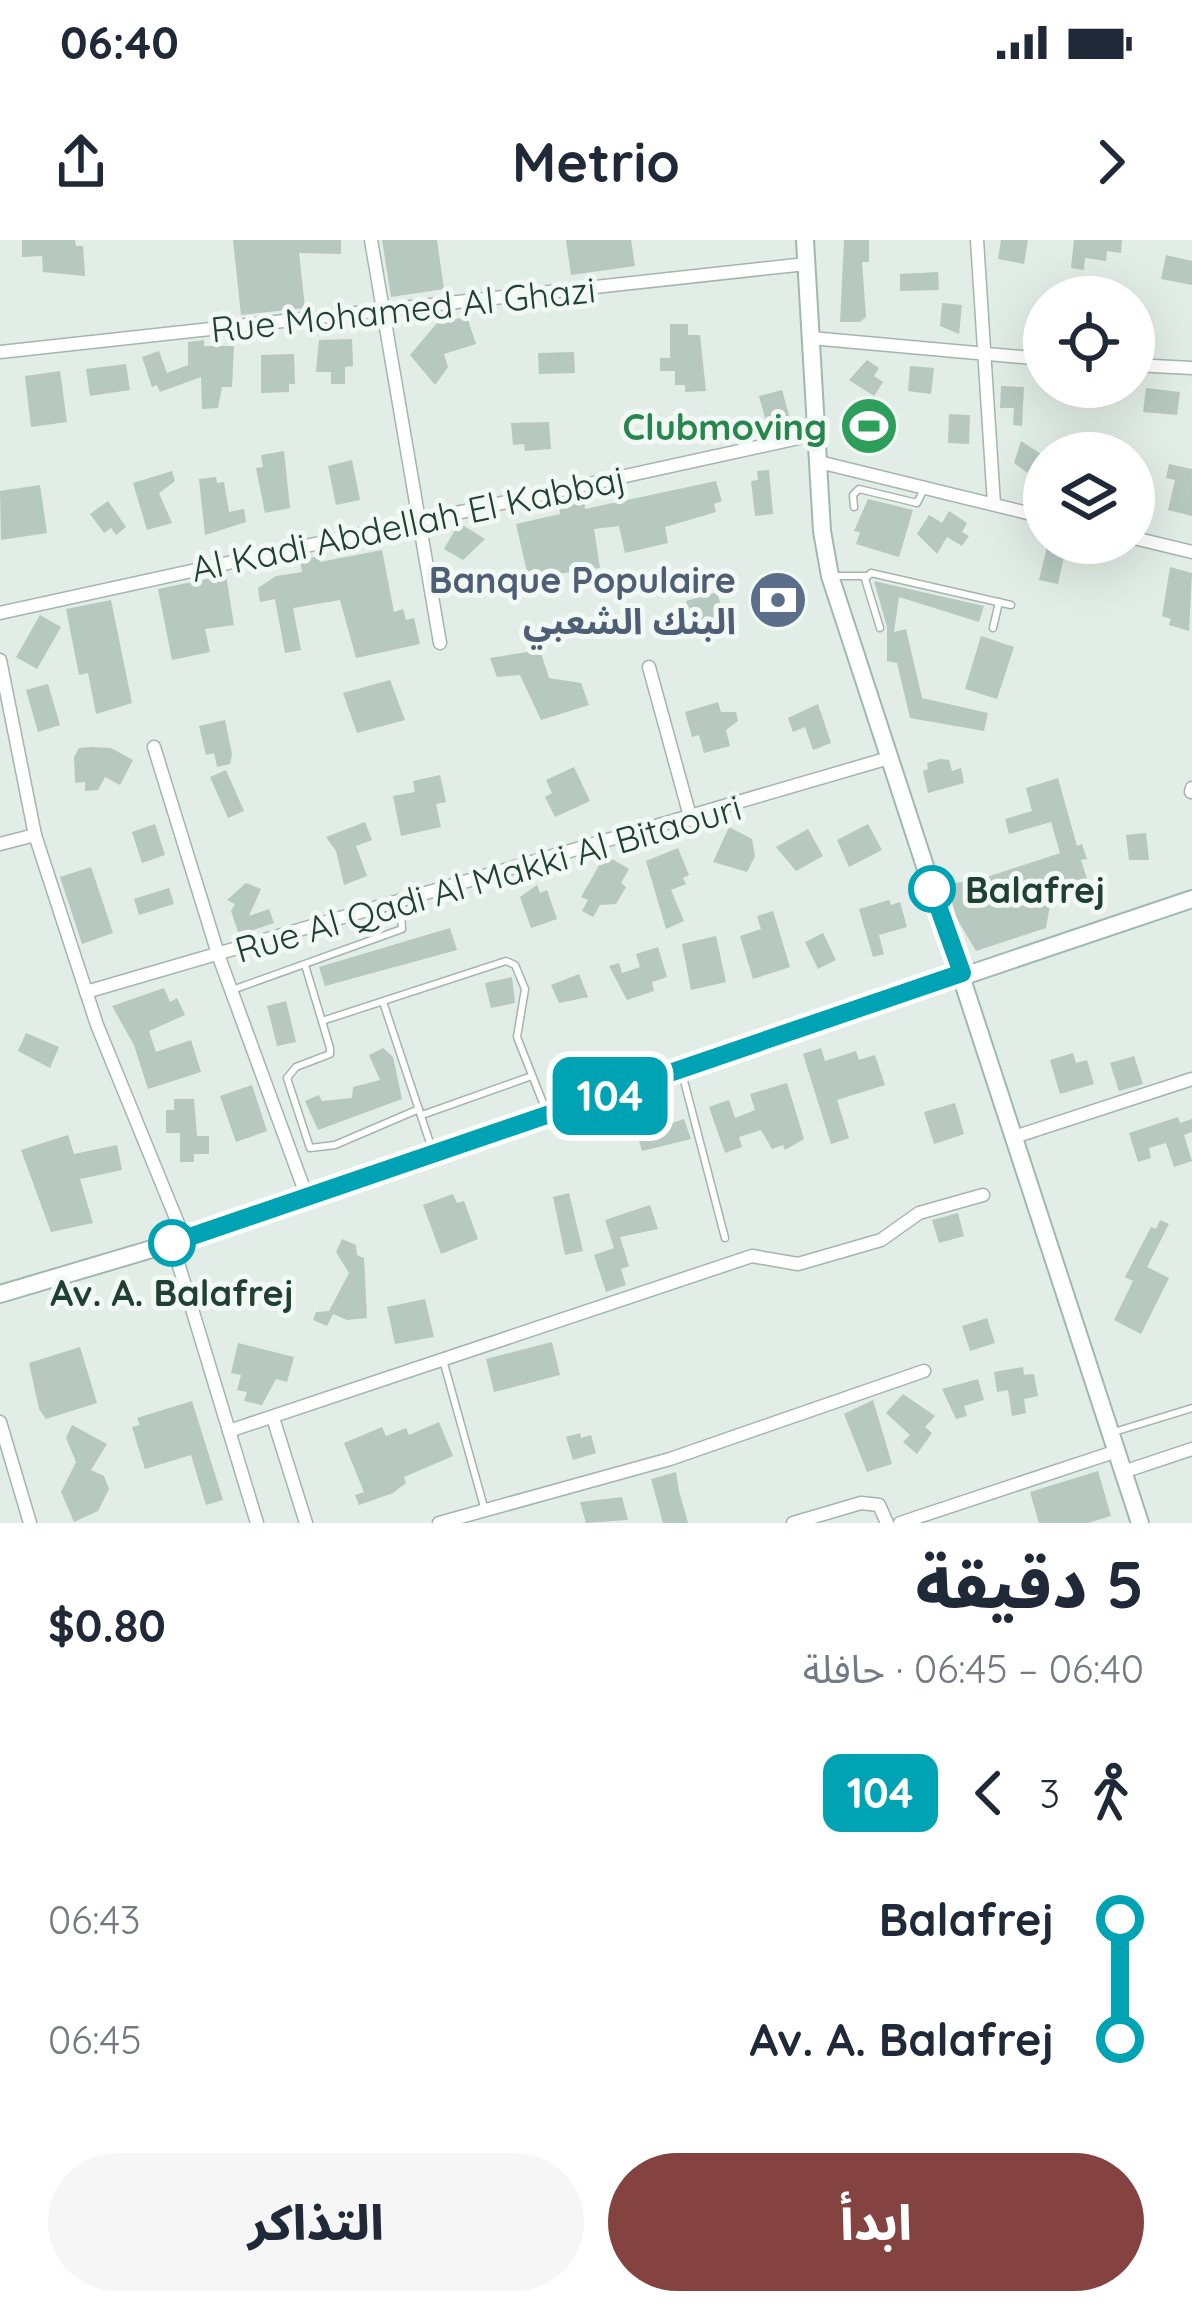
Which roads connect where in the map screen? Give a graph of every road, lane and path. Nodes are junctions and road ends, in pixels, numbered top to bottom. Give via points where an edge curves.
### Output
1 (371, 240) edge
2 (805, 240) edge
3 (977, 240) edge
4 (806, 264) junction
5 (384, 312) junction
6 (811, 338) junction
7 (0, 352) edge
8 (984, 353) junction
9 (1023, 357) edge
10 (1155, 366) edge
11 (1192, 368) edge
12 (817, 434) junction
13 (819, 462) junction
14 (924, 489) junction
15 (994, 504) junction
16 (854, 507) dead end
17 (1023, 512) edge
18 (419, 519) junction
19 (1155, 543) edge
20 (1192, 552) edge
21 (830, 576) junction
22 (866, 576) junction
23 (999, 602) junction
24 (1010, 605) dead end
25 (0, 613) edge
26 (880, 628) dead end
27 (992, 628) dead end
28 (440, 643) dead end
29 (0, 660) edge
30 (649, 667) dead end
31 (154, 747) dead end
32 (889, 758) junction
33 (691, 820) junction
34 (35, 835) junction
35 (0, 844) edge
36 (1192, 898) edge
37 (400, 901) junction
38 (219, 957) junction
39 (305, 965) junction
40 (962, 973) junction
41 (231, 990) junction
42 (86, 992) junction
43 (383, 1002) junction
44 (322, 1021) junction
45 (682, 1072) junction
46 (530, 1077) junction
47 (1192, 1079) edge
48 (420, 1112) junction
49 (548, 1116) junction
50 (1014, 1137) junction
51 (434, 1155) junction
52 (983, 1195) dead end
53 (307, 1197) junction
54 (725, 1238) dead end
55 (178, 1240) junction
56 (0, 1294) edge
57 (443, 1359) junction
58 (924, 1371) dead end
59 (1192, 1408) edge
60 (273, 1418) junction
61 (0, 1422) edge
62 (229, 1431) junction
63 (1111, 1433) junction
64 (1192, 1449) edge
65 (1117, 1451) junction
66 (1123, 1472) junction
67 (484, 1507) junction
68 (30, 1523) edge
69 (257, 1523) edge
70 (306, 1523) edge
71 (439, 1523) edge
72 (794, 1523) edge
73 (887, 1523) edge
74 (900, 1523) edge
75 (1140, 1523) edge

1 - 5 street
2 - 4 main road
3 - 8 street
4 - 5 street, Rue Mohamed Al Ghazi
4 - 6 main road
5 - 7 street, Rue Mohamed Al Ghazi
5 - 18 street
6 - 8 street
6 - 12 main road
8 - 9 street
8 - 15 street
10 - 11 street
12 - 13 main road
12 - 18 street, Al Kadi Abdellah El Kabbaj
13 - 14 street
13 - 21 main road
14 - 15 street
14 - 16 lane via 917,503 859,489
15 - 17 street
18 - 25 street, Al Kadi Abdellah El Kabbaj
18 - 28 street
19 - 20 street
21 - 22 lane
21 - 32 main road
22 - 23 lane
22 - 26 lane
23 - 24 lane
23 - 27 lane
29 - 34 street
30 - 33 street
31 - 38 street
32 - 33 street, Rue Al Qadi Al Makki Al Bitaouri
32 - 40 main road
33 - 37 street, Rue Al Qadi Al Makki Al Bitaouri
34 - 35 street
34 - 42 street
36 - 40 main road
37 - 38 street, Rue Al Qadi Al Makki Al Bitaouri
37 - 39 lane via 402,928
38 - 41 street
38 - 42 street, Rue Al Qadi Al Makki Al Bitaouri
39 - 41 lane
39 - 44 lane
40 - 45 main road
40 - 50 main road
41 - 53 street
42 - 55 street
43 - 44 lane
43 - 46 lane via 506,961 515,965 525,989 517,1026
43 - 48 lane
44 - 48 lane via 330,1054 286,1078 310,1148
45 - 49 main road
45 - 54 lane
46 - 48 lane
46 - 49 lane
47 - 50 street
48 - 51 lane
49 - 51 main road
50 - 63 main road
51 - 53 main road
52 - 57 street via 919,1213 862,1246 798,1264 752,1256
53 - 55 main road
55 - 56 main road
55 - 62 street
57 - 60 street
57 - 67 lane
58 - 67 street via 637,1469
59 - 63 lane
60 - 62 street
60 - 70 street
61 - 68 street
62 - 69 street
63 - 65 main road
64 - 66 street
65 - 66 main road
65 - 74 street
66 - 75 main road
67 - 71 street
72 - 73 street via 872,1502

